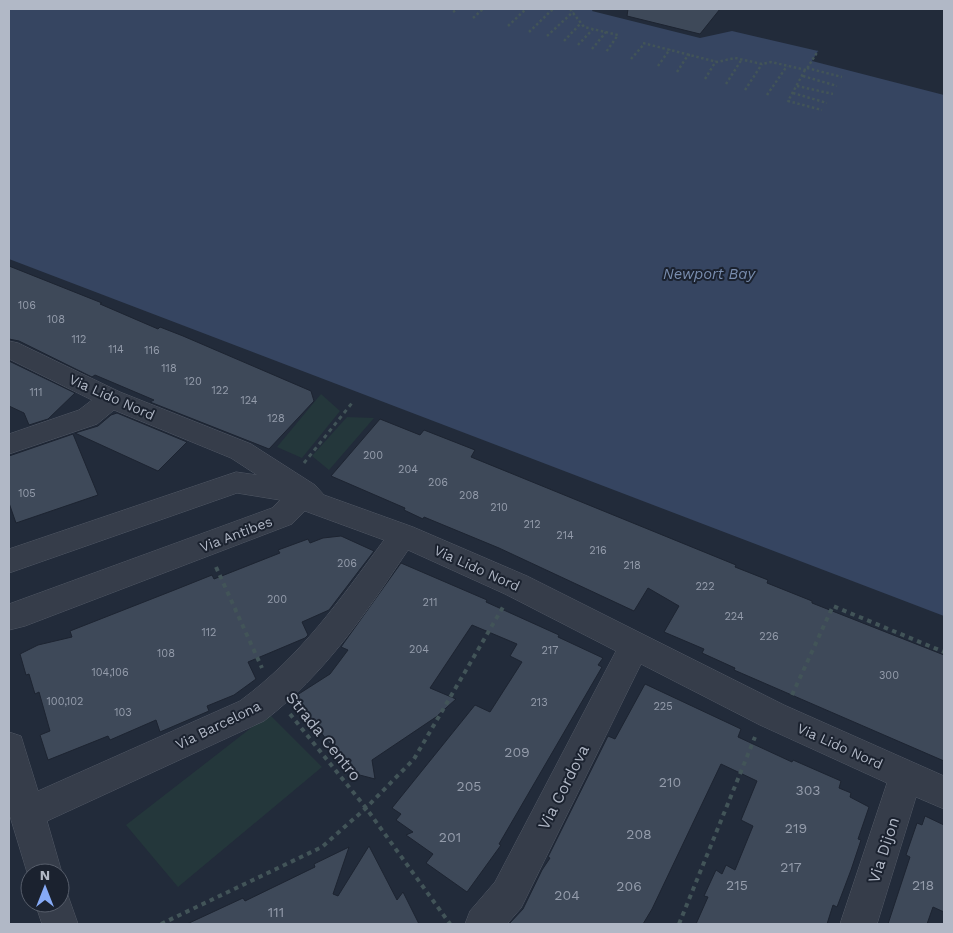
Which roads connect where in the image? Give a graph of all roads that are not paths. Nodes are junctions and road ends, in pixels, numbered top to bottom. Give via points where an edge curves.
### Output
1 (9, 349) edge
2 (111, 399) junction
3 (9, 444) edge
4 (310, 498) junction
5 (403, 535) junction
6 (9, 561) edge
7 (9, 617) edge
8 (635, 645) junction
9 (9, 748) edge
10 (906, 776) junction
11 (944, 793) edge
12 (26, 813) junction
13 (41, 863) edge
14 (483, 924) edge
15 (859, 924) edge

1 - 2 street, Via Lido Nord
2 - 3 street via 88,417
2 - 4 street, Via Lido Nord via 241,451
4 - 5 street, Via Lido Nord
4 - 6 street via 236,482
4 - 7 street, Via Antibes via 282,516
5 - 8 street, Via Lido Nord via 516,585
5 - 12 street, Via Barcelona via 324,647 275,696 252,711
8 - 10 street, Via Lido Nord via 772,715
8 - 14 street, Via Cordova via 508,895
9 - 12 street
10 - 11 street, Via Lido Nord
10 - 15 street, Via Dijon
12 - 13 street

